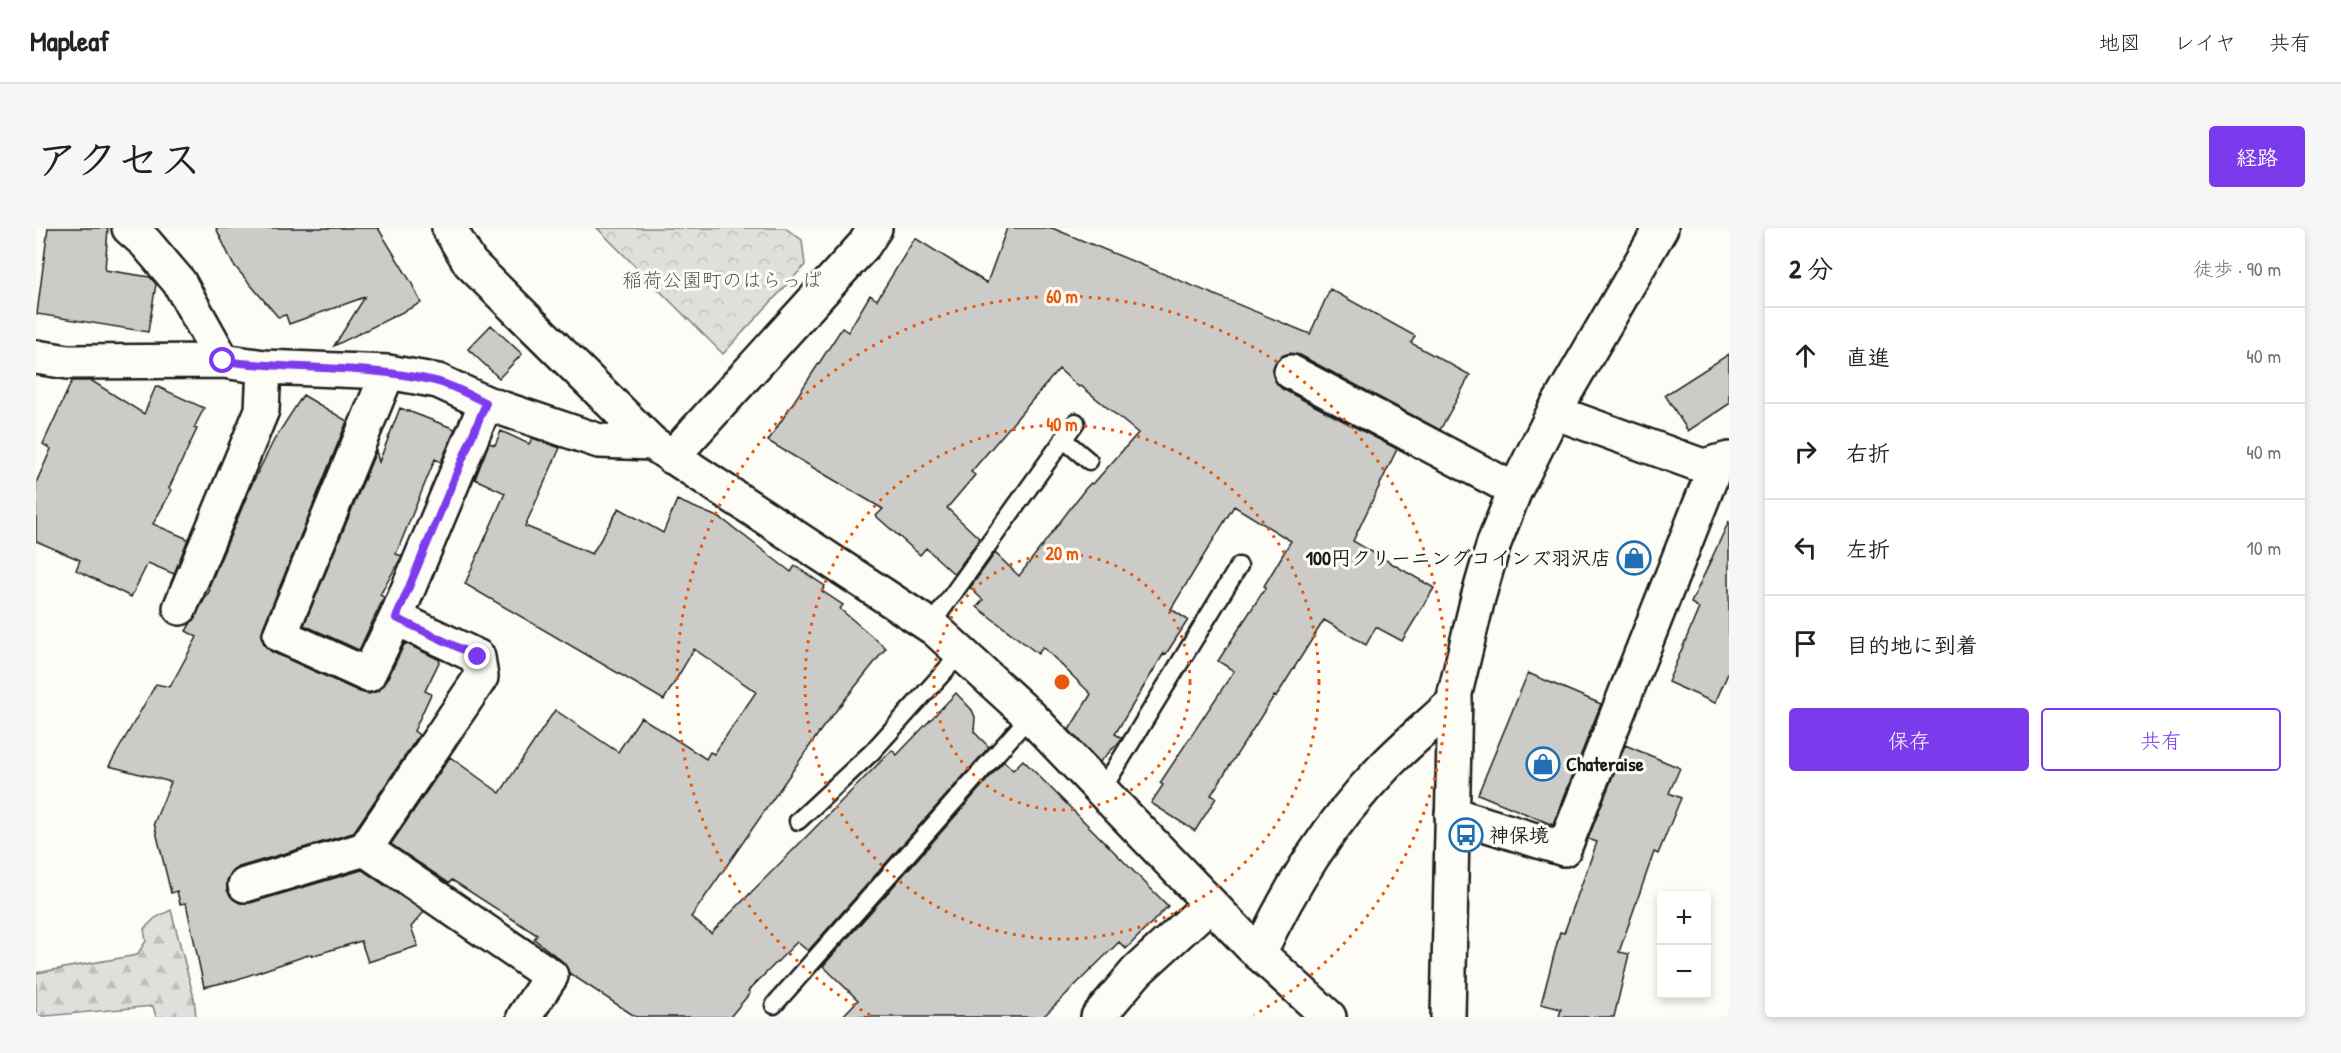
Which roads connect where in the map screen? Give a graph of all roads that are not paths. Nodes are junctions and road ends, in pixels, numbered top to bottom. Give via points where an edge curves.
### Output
1 (129, 228) edge
2 (449, 228) edge
3 (1661, 228) edge
4 (861, 234) edge
5 (36, 357) edge
6 (223, 361) junction
7 (264, 367) junction
8 (388, 372) junction
9 (1291, 372) dead end
10 (486, 403) junction
11 (1554, 412) junction
12 (1076, 422) dead end
13 (1063, 439) junction
14 (662, 450) junction
15 (1089, 460) dead end
16 (1723, 460) edge
17 (1515, 490) junction
18 (1239, 566) dead end
19 (180, 608) dead end
20 (396, 618) junction
21 (930, 626) junction
22 (961, 653) junction
23 (1455, 701) junction
24 (1030, 716) junction
25 (1101, 790) junction
26 (1452, 814) junction
27 (798, 821) dead end
28 (365, 849) junction
29 (245, 885) dead end
30 (1210, 904) junction
31 (1259, 954) junction
32 (774, 1005) dead end
33 (524, 1017) edge
34 (1098, 1017) edge
35 (1329, 1017) edge
36 (1448, 1017) edge

1 - 6 street via 179,282
2 - 14 street via 470,263
3 - 11 street
4 - 14 street
5 - 6 street via 68,362
6 - 7 street
7 - 8 street
7 - 19 street via 262,410
8 - 10 street via 438,381
8 - 20 street via 280,635 368,675
9 - 17 street
10 - 14 street via 599,441
10 - 20 street
11 - 16 street via 1702,466
11 - 17 street
12 - 13 lane
13 - 15 lane
13 - 21 lane
14 - 21 street
16 - 26 street via 1564,849
17 - 23 street via 1478,598
18 - 25 lane
20 - 28 street via 478,657 481,677
21 - 22 street
22 - 24 street
22 - 27 lane via 872,752
23 - 26 street
23 - 31 street via 1384,767 1322,840 1282,904
24 - 25 street
24 - 32 lane
25 - 30 street
26 - 36 street
28 - 29 street
28 - 33 street via 551,976
30 - 31 street
30 - 34 street via 1137,971
31 - 35 street

